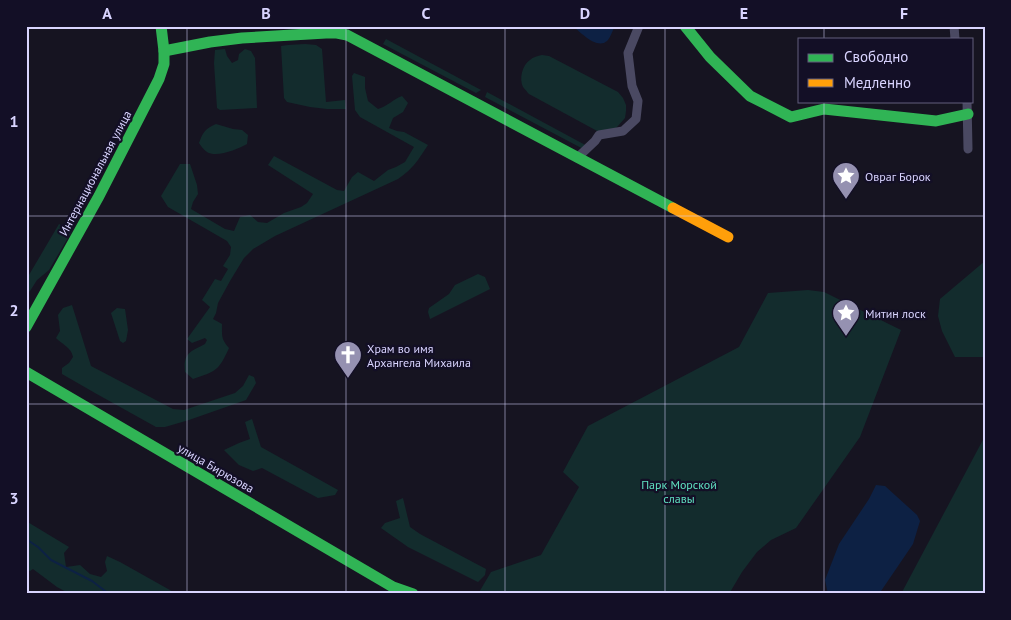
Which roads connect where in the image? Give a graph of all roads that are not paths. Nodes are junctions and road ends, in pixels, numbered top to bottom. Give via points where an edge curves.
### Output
1 (161, 26) edge
2 (639, 26) edge
3 (685, 26) edge
4 (164, 51) junction
5 (967, 102) edge
6 (968, 114) junction
7 (968, 149) dead end
8 (577, 158) junction
9 (728, 238) dead end
10 (26, 327) edge
11 (26, 372) edge
12 (397, 590) edge
13 (413, 594) edge

1 - 4 street, Интернациональная улица
2 - 8 street via 628,54 632,86 638,101 636,119 623,131 599,135
3 - 6 street via 710,57 750,96 791,116 824,109 936,121
4 - 8 street via 242,38 326,32 347,35
4 - 10 street, Интернациональная улица via 164,64 151,95
5 - 6 street
6 - 7 street
8 - 9 street
11 - 12 street, улица Бирюзова
12 - 13 street, улица Бирюзова

